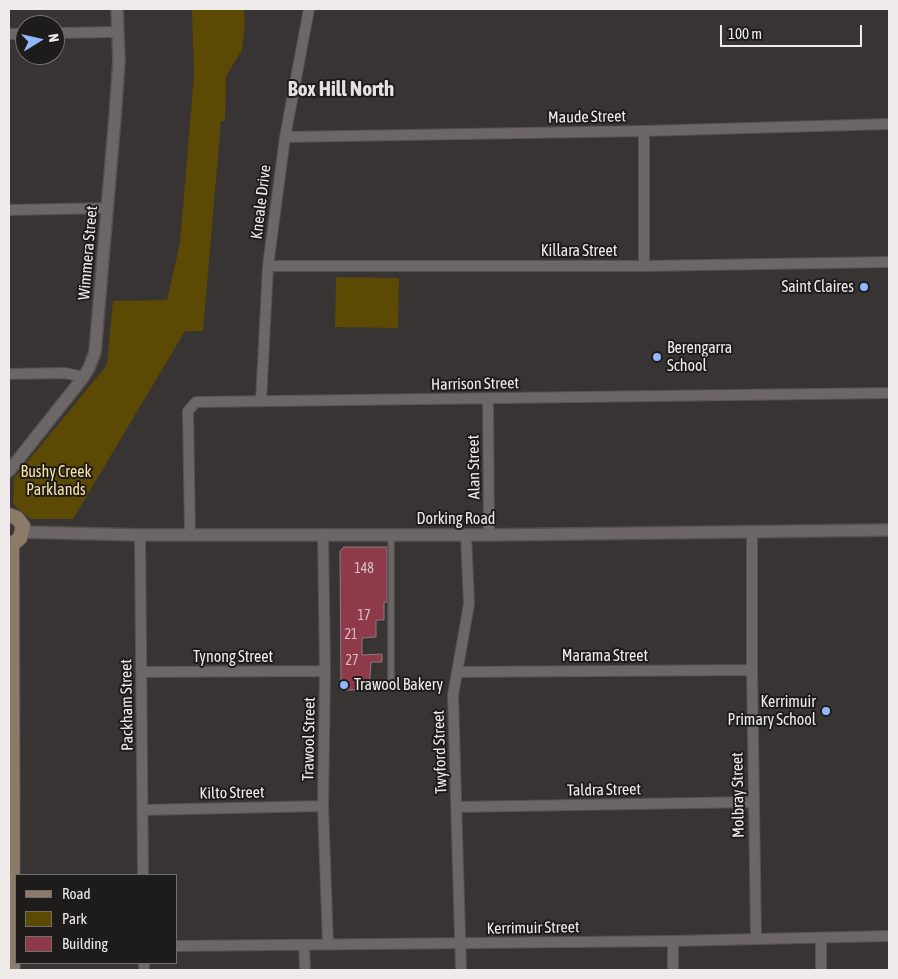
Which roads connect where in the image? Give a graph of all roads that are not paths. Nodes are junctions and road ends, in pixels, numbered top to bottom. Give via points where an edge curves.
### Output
1 (117, 9) edge
2 (309, 9) edge
3 (117, 32) junction
4 (65, 33) edge
5 (889, 124) edge
6 (644, 132) junction
7 (285, 137) junction
8 (108, 208) junction
9 (9, 210) edge
10 (889, 262) edge
11 (268, 266) junction
12 (644, 266) junction
13 (9, 374) edge
14 (82, 379) junction
15 (889, 393) edge
16 (488, 399) junction
17 (261, 401) junction
18 (9, 471) edge
19 (9, 515) edge
20 (889, 530) edge
21 (22, 532) junction
22 (752, 532) junction
23 (323, 534) junction
24 (140, 535) junction
25 (190, 535) junction
26 (391, 535) junction
27 (466, 535) junction
28 (489, 535) junction
29 (10, 544) edge
30 (752, 670) junction
31 (325, 671) junction
32 (141, 672) junction
33 (458, 672) junction
34 (391, 679) dead end
35 (753, 802) junction
36 (323, 806) junction
37 (457, 808) junction
38 (143, 810) junction
39 (143, 874) edge
40 (10, 928) edge
41 (889, 936) edge
42 (756, 938) junction
43 (821, 938) junction
44 (673, 941) junction
45 (461, 943) junction
46 (328, 944) junction
47 (304, 945) junction
48 (14, 946) edge
49 (178, 946) edge
50 (12, 970) edge
51 (304, 970) edge
52 (461, 970) edge
53 (673, 970) edge
54 (821, 970) edge

1 - 3 street, Wimmera Street
2 - 7 street, Kneale Drive
3 - 4 street
3 - 8 street, Wimmera Street via 119,61
5 - 6 street, Maude Street
6 - 7 street, Maude Street
6 - 12 street
7 - 11 street, Kneale Drive
8 - 9 street
8 - 14 street, Wimmera Street via 95,352
10 - 12 street, Killara Street
11 - 12 street, Killara Street
11 - 17 street, Kneale Drive
13 - 14 street via 65,373
14 - 18 street, Wimmera Street
15 - 16 street, Harrison Street
16 - 17 street, Harrison Street
16 - 28 street, Alan Street
17 - 25 street, Harrison Street via 196,402 188,411
19 - 21 main road via 21,522
20 - 22 street, Dorking Road
21 - 24 street, Dorking Road
21 - 29 main road via 20,538
22 - 28 street, Dorking Road
22 - 30 street, Molbray Street
23 - 25 street, Dorking Road
23 - 26 street, Dorking Road
23 - 31 street, Trawool Street
24 - 25 street, Dorking Road
24 - 32 street, Packham Street
26 - 27 street, Dorking Road
26 - 34 lane
27 - 28 street, Dorking Road
27 - 33 street, Twyford Street via 469,604
29 - 40 main road
30 - 33 street, Marama Street
30 - 35 street, Molbray Street
31 - 32 street, Tynong Street
31 - 36 street, Trawool Street
32 - 38 street, Packham Street
33 - 37 street, Twyford Street via 453,695
35 - 37 street, Taldra Street
35 - 42 street, Molbray Street
36 - 38 street, Kilto Street
36 - 46 street, Trawool Street
37 - 45 street, Twyford Street
38 - 39 street, Packham Street
40 - 48 main road
41 - 43 street, Kerrimuir Street
42 - 43 street, Kerrimuir Street
42 - 44 street, Kerrimuir Street
43 - 54 street
44 - 45 street, Kerrimuir Street
44 - 53 street
45 - 46 street, Kerrimuir Street
45 - 52 street, Twyford Street
46 - 47 street, Kerrimuir Street
47 - 49 street, Kerrimuir Street
47 - 51 street
48 - 50 main road

